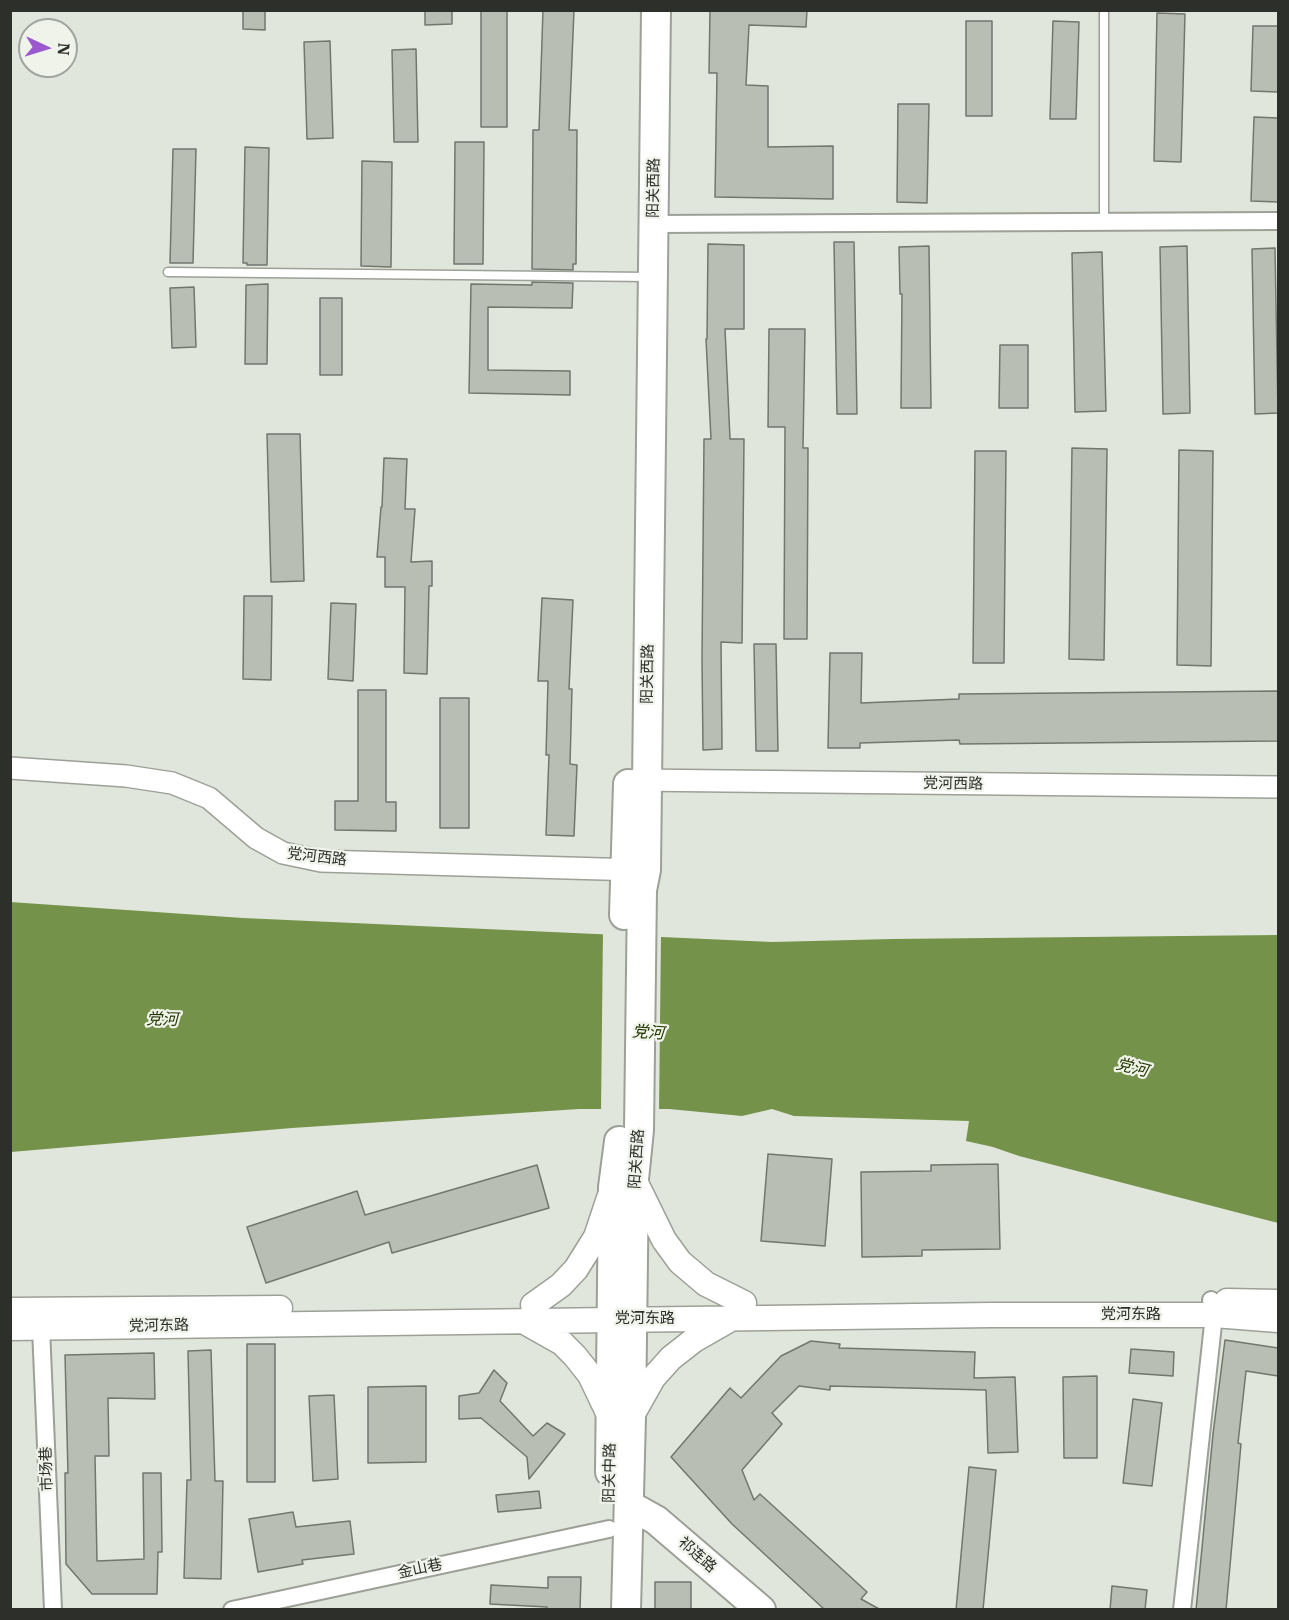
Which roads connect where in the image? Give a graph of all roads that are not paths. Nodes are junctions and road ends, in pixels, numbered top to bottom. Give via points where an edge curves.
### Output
1 (637, 10) edge
2 (656, 10) edge
3 (1104, 10) edge
4 (1278, 221) edge
5 (1104, 222) junction
6 (653, 224) junction
7 (168, 272) dead end
8 (643, 277) junction
9 (10, 768) edge
10 (638, 780) junction
11 (1278, 787) edge
12 (634, 880) junction
13 (624, 1183) junction
14 (1278, 1302) edge
15 (1213, 1307) junction
16 (10, 1310) edge
17 (737, 1311) junction
18 (527, 1313) junction
19 (622, 1320) junction
20 (1278, 1320) edge
21 (10, 1328) edge
22 (41, 1328) junction
23 (621, 1419) junction
24 (629, 1505) junction
25 (609, 1529) junction
26 (53, 1610) edge
27 (232, 1610) edge
28 (608, 1610) edge
29 (626, 1610) edge
30 (761, 1610) edge
31 (1182, 1610) edge

1 - 8 highway, 阳关西路
2 - 6 highway, 阳关西路
3 - 5 lane
4 - 5 street
5 - 6 street
6 - 8 highway, 阳关西路
7 - 8 lane
8 - 10 highway, 阳关西路
9 - 12 street, 党河西路 via 172,783 209,798 256,838 283,854 321,861
10 - 11 street, 党河西路
10 - 12 highway, 阳关西路
12 - 13 highway, 阳关西路 via 630,1130
13 - 17 main road via 680,1262
13 - 18 main road via 576,1269
13 - 19 highway, 阳关西路
14 - 15 main road, 党河东路
15 - 17 main road, 党河东路
15 - 20 main road, 党河东路
15 - 31 street
16 - 18 main road
17 - 19 main road, 党河东路
17 - 23 main road via 671,1358
18 - 19 main road, 党河东路
18 - 22 main road, 党河东路
18 - 23 main road via 575,1356
19 - 23 highway, 阳关中路
21 - 22 main road, 党河东路
22 - 26 street, 市场巷
23 - 24 highway, 阳关中路
23 - 25 highway, 阳关中路
24 - 29 highway, 阳关中路
24 - 30 highway, 祁连路 via 656,1520
25 - 27 street, 金山巷
25 - 28 highway, 阳关中路

